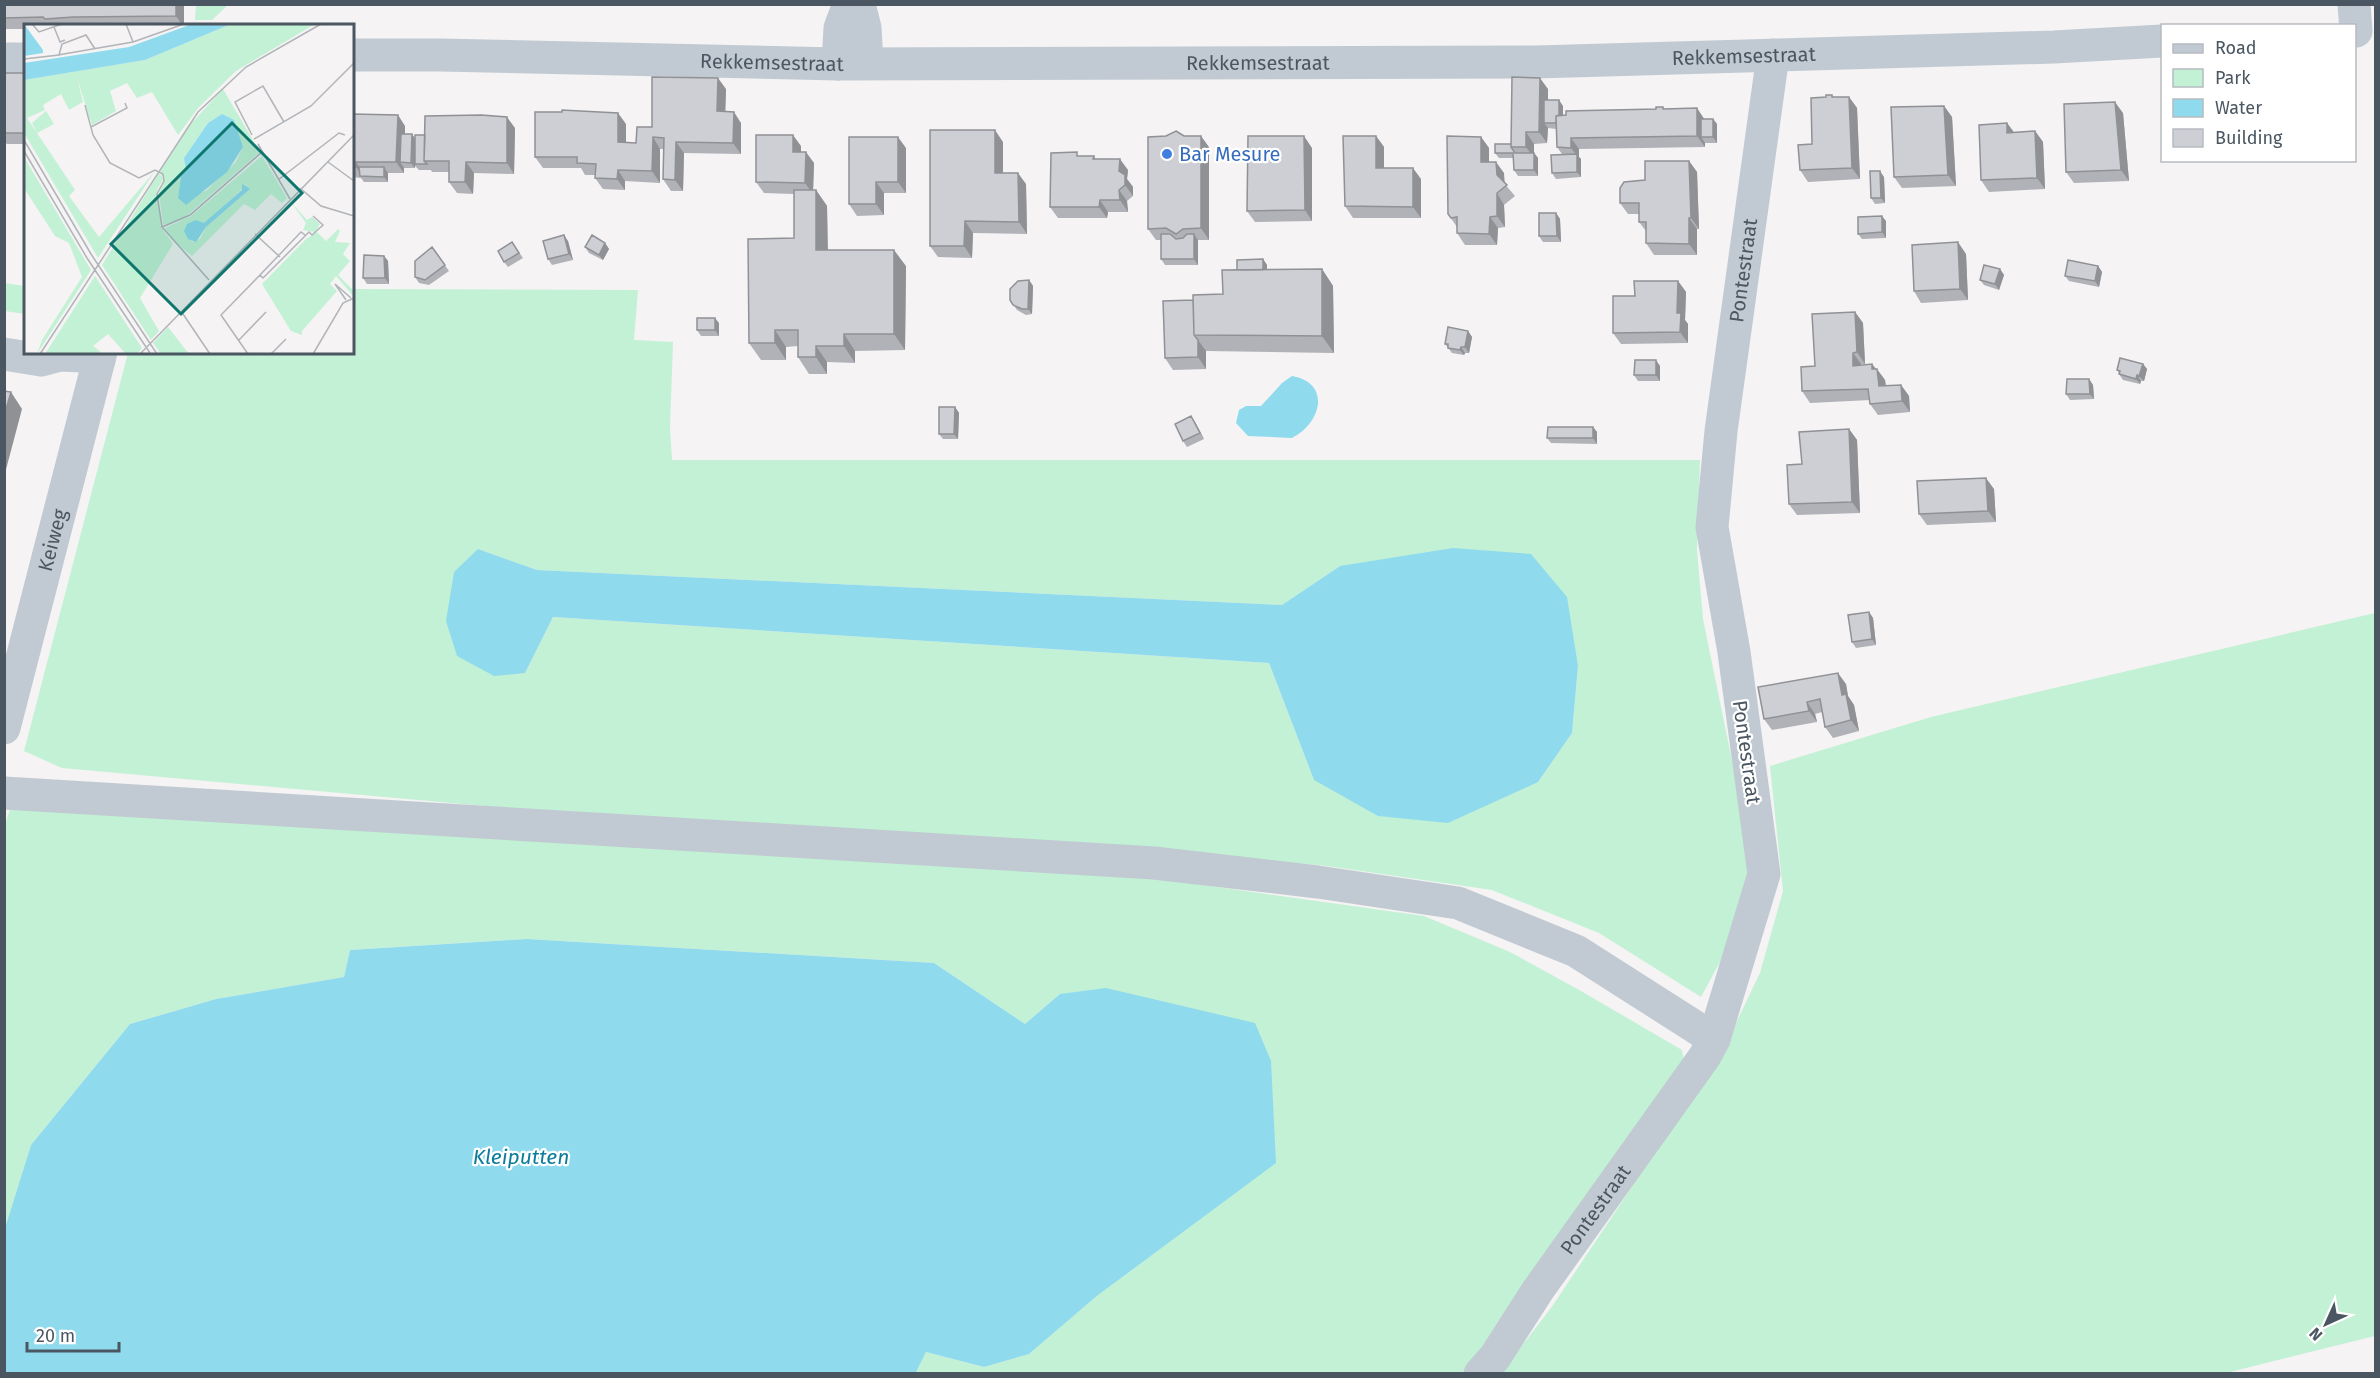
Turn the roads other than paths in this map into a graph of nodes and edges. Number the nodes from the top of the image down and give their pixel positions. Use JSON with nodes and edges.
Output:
{"nodes":[{"id":1,"x":849,"y":4,"type":"edge"},
{"id":2,"x":859,"y":4,"type":"edge"},
{"id":3,"x":2161,"y":41,"type":"edge"},
{"id":4,"x":354,"y":55,"type":"edge"},
{"id":5,"x":1773,"y":55,"type":"junction"},
{"id":6,"x":4,"y":59,"type":"edge"},
{"id":7,"x":24,"y":59,"type":"edge"},
{"id":8,"x":853,"y":64,"type":"junction"},
{"id":9,"x":4,"y":354,"type":"edge"},
{"id":10,"x":100,"y":356,"type":"edge"},
{"id":11,"x":4,"y":728,"type":"edge"},
{"id":12,"x":4,"y":793,"type":"edge"},
{"id":13,"x":1714,"y":1039,"type":"junction"},
{"id":14,"x":1480,"y":1374,"type":"edge"}],
"edges":[{"from":1,"to":8,"type":"street"},
{"from":2,"to":8,"type":"street"},
{"from":3,"to":5,"type":"street","name":"Rekkemsestraat"},
{"from":4,"to":8,"type":"street","name":"Rekkemsestraat"},
{"from":5,"to":8,"type":"street","name":"Rekkemsestraat"},
{"from":5,"to":13,"type":"street","name":"Pontestraat"},
{"from":6,"to":7,"type":"street"},
{"from":9,"to":10,"type":"street"},
{"from":10,"to":11,"type":"street","name":"Keiweg"},
{"from":12,"to":13,"type":"street"},
{"from":13,"to":14,"type":"street","name":"Pontestraat"}]}
